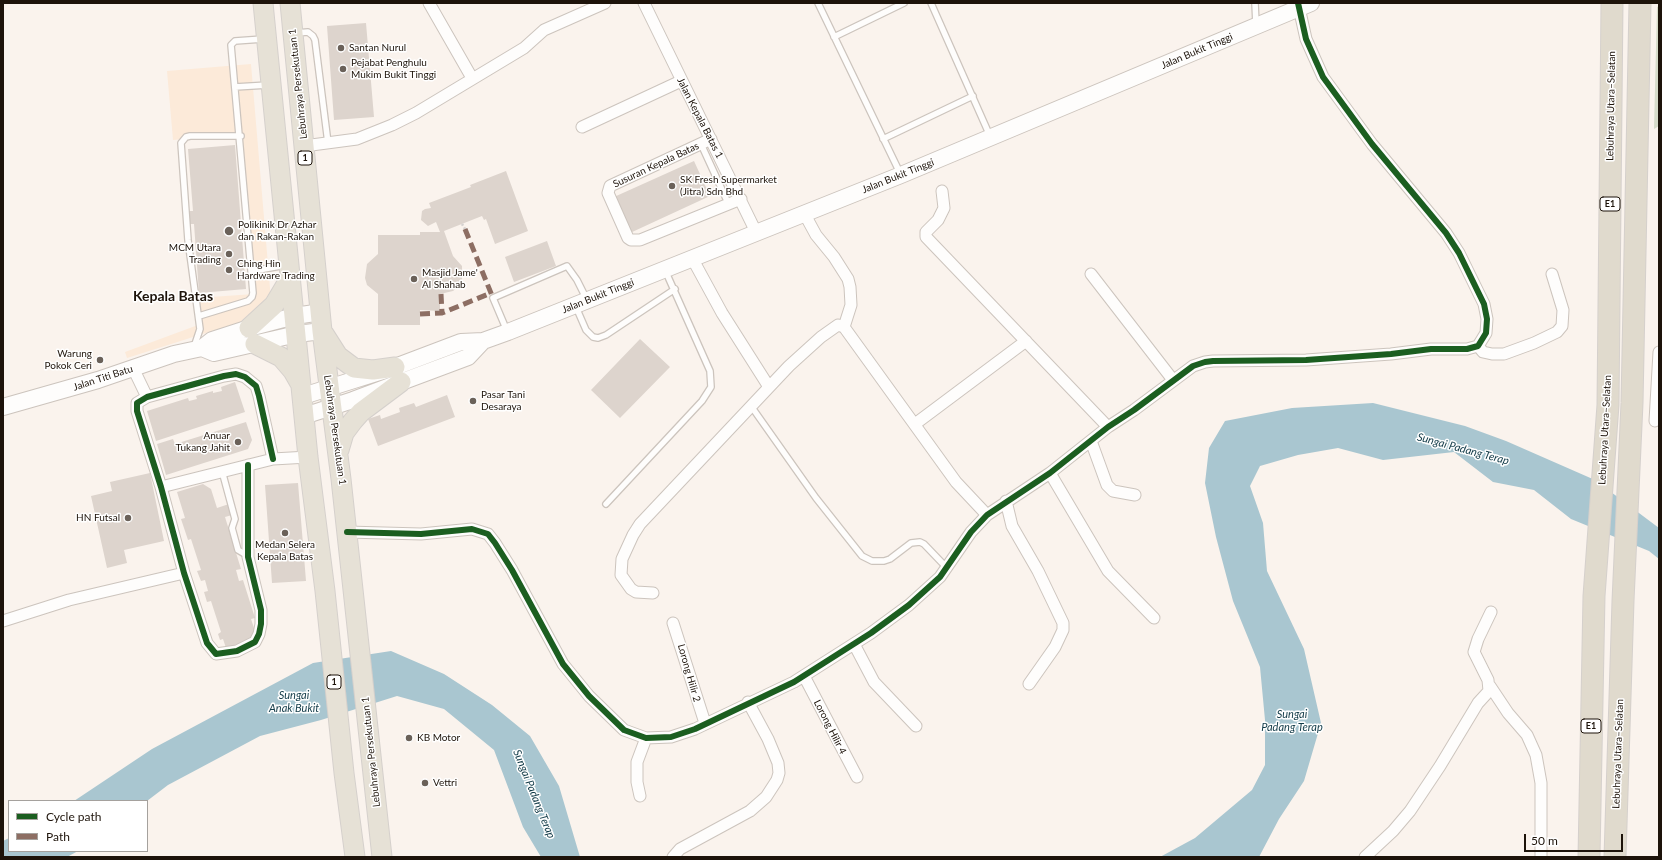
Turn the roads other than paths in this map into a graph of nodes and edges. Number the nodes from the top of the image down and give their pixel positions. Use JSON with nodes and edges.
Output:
{"nodes":[{"id":1,"x":263,"y":3,"type":"edge"},
{"id":2,"x":290,"y":3,"type":"edge"},
{"id":3,"x":429,"y":3,"type":"edge"},
{"id":4,"x":605,"y":3,"type":"edge"},
{"id":5,"x":644,"y":3,"type":"edge"},
{"id":6,"x":818,"y":3,"type":"edge"},
{"id":7,"x":904,"y":3,"type":"edge"},
{"id":8,"x":931,"y":3,"type":"edge"},
{"id":9,"x":1255,"y":3,"type":"edge"},
{"id":10,"x":1612,"y":3,"type":"edge"},
{"id":11,"x":1640,"y":3,"type":"edge"},
{"id":12,"x":1303,"y":5,"type":"edge"},
{"id":13,"x":1257,"y":26,"type":"junction"},
{"id":14,"x":293,"y":33,"type":"junction"},
{"id":15,"x":834,"y":37,"type":"junction"},
{"id":16,"x":266,"y":38,"type":"junction"},
{"id":17,"x":472,"y":78,"type":"junction"},
{"id":18,"x":681,"y":81,"type":"junction"},
{"id":19,"x":271,"y":84,"type":"junction"},
{"id":20,"x":235,"y":88,"type":"junction"},
{"id":21,"x":973,"y":96,"type":"junction"},
{"id":22,"x":582,"y":127,"type":"dead end"},
{"id":23,"x":240,"y":136,"type":"junction"},
{"id":24,"x":991,"y":137,"type":"junction"},
{"id":25,"x":883,"y":139,"type":"junction"},
{"id":26,"x":706,"y":142,"type":"junction"},
{"id":27,"x":328,"y":143,"type":"junction"},
{"id":28,"x":304,"y":146,"type":"junction"},
{"id":29,"x":901,"y":175,"type":"junction"},
{"id":30,"x":942,"y":191,"type":"dead end"},
{"id":31,"x":741,"y":199,"type":"junction"},
{"id":32,"x":728,"y":205,"type":"junction"},
{"id":33,"x":804,"y":213,"type":"junction"},
{"id":34,"x":756,"y":232,"type":"junction"},
{"id":35,"x":692,"y":258,"type":"junction"},
{"id":36,"x":665,"y":269,"type":"junction"},
{"id":37,"x":253,"y":271,"type":"junction"},
{"id":38,"x":289,"y":271,"type":"junction"},
{"id":39,"x":1091,"y":274,"type":"dead end"},
{"id":40,"x":1552,"y":274,"type":"dead end"},
{"id":41,"x":675,"y":289,"type":"junction"},
{"id":42,"x":581,"y":303,"type":"junction"},
{"id":43,"x":320,"y":312,"type":"junction"},
{"id":44,"x":199,"y":316,"type":"junction"},
{"id":45,"x":296,"y":325,"type":"junction"},
{"id":46,"x":844,"y":327,"type":"junction"},
{"id":47,"x":322,"y":331,"type":"junction"},
{"id":48,"x":508,"y":332,"type":"junction"},
{"id":49,"x":252,"y":336,"type":"junction"},
{"id":50,"x":1026,"y":341,"type":"junction"},
{"id":51,"x":1478,"y":346,"type":"junction"},
{"id":52,"x":197,"y":348,"type":"junction"},
{"id":53,"x":1659,"y":352,"type":"edge"},
{"id":54,"x":133,"y":368,"type":"junction"},
{"id":55,"x":398,"y":374,"type":"junction"},
{"id":56,"x":1173,"y":380,"type":"junction"},
{"id":57,"x":330,"y":387,"type":"junction"},
{"id":58,"x":769,"y":387,"type":"junction"},
{"id":59,"x":302,"y":391,"type":"junction"},
{"id":60,"x":1658,"y":394,"type":"edge"},
{"id":61,"x":147,"y":397,"type":"junction"},
{"id":62,"x":751,"y":406,"type":"junction"},
{"id":63,"x":3,"y":407,"type":"edge"},
{"id":64,"x":333,"y":407,"type":"junction"},
{"id":65,"x":304,"y":416,"type":"junction"},
{"id":66,"x":1656,"y":421,"type":"dead end"},
{"id":67,"x":915,"y":424,"type":"junction"},
{"id":68,"x":1108,"y":427,"type":"junction"},
{"id":69,"x":1091,"y":441,"type":"junction"},
{"id":70,"x":338,"y":454,"type":"junction"},
{"id":71,"x":308,"y":457,"type":"junction"},
{"id":72,"x":273,"y":459,"type":"junction"},
{"id":73,"x":248,"y":465,"type":"junction"},
{"id":74,"x":222,"y":470,"type":"junction"},
{"id":75,"x":1050,"y":473,"type":"junction"},
{"id":76,"x":161,"y":487,"type":"junction"},
{"id":77,"x":1135,"y":495,"type":"dead end"},
{"id":78,"x":1006,"y":501,"type":"junction"},
{"id":79,"x":606,"y":504,"type":"dead end"},
{"id":80,"x":987,"y":516,"type":"junction"},
{"id":81,"x":347,"y":532,"type":"junction"},
{"id":82,"x":248,"y":557,"type":"junction"},
{"id":83,"x":947,"y":568,"type":"junction"},
{"id":84,"x":184,"y":573,"type":"junction"},
{"id":85,"x":653,"y":593,"type":"dead end"},
{"id":86,"x":1491,"y":612,"type":"dead end"},
{"id":87,"x":1154,"y":618,"type":"dead end"},
{"id":88,"x":3,"y":621,"type":"edge"},
{"id":89,"x":673,"y":623,"type":"dead end"},
{"id":90,"x":854,"y":644,"type":"junction"},
{"id":91,"x":804,"y":676,"type":"junction"},
{"id":92,"x":1029,"y":684,"type":"dead end"},
{"id":93,"x":1490,"y":686,"type":"junction"},
{"id":94,"x":748,"y":702,"type":"junction"},
{"id":95,"x":705,"y":723,"type":"junction"},
{"id":96,"x":916,"y":726,"type":"dead end"},
{"id":97,"x":646,"y":738,"type":"junction"},
{"id":98,"x":857,"y":777,"type":"dead end"},
{"id":99,"x":640,"y":796,"type":"dead end"},
{"id":100,"x":355,"y":857,"type":"edge"},
{"id":101,"x":382,"y":857,"type":"edge"},
{"id":102,"x":673,"y":857,"type":"edge"},
{"id":103,"x":1365,"y":857,"type":"edge"},
{"id":104,"x":1541,"y":857,"type":"edge"},
{"id":105,"x":1589,"y":857,"type":"edge"},
{"id":106,"x":1615,"y":857,"type":"edge"}],
"edges":[{"from":1,"to":16,"type":"highway","number":"1"},
{"from":2,"to":14,"type":"highway","name":"Lebuhraya Persekutuan 1","number":"1"},
{"from":3,"to":17,"type":"street"},
{"from":4,"to":17,"type":"street"},
{"from":5,"to":18,"type":"street","name":"Jalan Kepala Batas 1"},
{"from":6,"to":15,"type":"lane"},
{"from":7,"to":15,"type":"lane"},
{"from":8,"to":21,"type":"lane"},
{"from":9,"to":13,"type":"lane"},
{"from":10,"to":105,"type":"highway","name":"Lebuhraya Utara–Selatan","number":"E1"},
{"from":11,"to":106,"type":"highway","name":"Lebuhraya Utara–Selatan"},
{"from":12,"to":13,"type":"main road","name":"Jalan Bukit Tinggi"},
{"from":12,"to":51,"type":"street"},
{"from":13,"to":24,"type":"main road","name":"Jalan Bukit Tinggi"},
{"from":14,"to":27,"type":"lane"},
{"from":14,"to":28,"type":"highway","name":"Lebuhraya Persekutuan 1","number":"1"},
{"from":15,"to":25,"type":"lane"},
{"from":16,"to":19,"type":"highway","number":"1"},
{"from":16,"to":20,"type":"lane"},
{"from":17,"to":27,"type":"street"},
{"from":18,"to":22,"type":"street"},
{"from":18,"to":26,"type":"street","name":"Jalan Kepala Batas 1"},
{"from":19,"to":20,"type":"lane"},
{"from":19,"to":38,"type":"highway","number":"1"},
{"from":20,"to":23,"type":"lane"},
{"from":21,"to":24,"type":"lane"},
{"from":21,"to":25,"type":"lane"},
{"from":23,"to":37,"type":"lane"},
{"from":23,"to":44,"type":"lane"},
{"from":24,"to":29,"type":"main road","name":"Jalan Bukit Tinggi"},
{"from":25,"to":29,"type":"lane"},
{"from":26,"to":31,"type":"street","name":"Jalan Kepala Batas 1"},
{"from":26,"to":32,"type":"lane"},
{"from":26,"to":32,"type":"street","name":"Susuran Kepala Batas"},
{"from":27,"to":28,"type":"street"},
{"from":28,"to":43,"type":"highway","name":"Lebuhraya Persekutuan 1","number":"1"},
{"from":29,"to":33,"type":"main road","name":"Jalan Bukit Tinggi"},
{"from":30,"to":50,"type":"street"},
{"from":31,"to":32,"type":"street","name":"Susuran Kepala Batas"},
{"from":31,"to":34,"type":"street","name":"Jalan Kepala Batas 1"},
{"from":33,"to":34,"type":"main road","name":"Jalan Bukit Tinggi"},
{"from":33,"to":46,"type":"street"},
{"from":34,"to":35,"type":"main road","name":"Jalan Bukit Tinggi"},
{"from":35,"to":36,"type":"main road","name":"Jalan Bukit Tinggi"},
{"from":35,"to":58,"type":"street"},
{"from":36,"to":41,"type":"lane"},
{"from":36,"to":42,"type":"main road","name":"Jalan Bukit Tinggi"},
{"from":37,"to":38,"type":"lane"},
{"from":37,"to":44,"type":"lane"},
{"from":38,"to":45,"type":"highway","number":"1"},
{"from":38,"to":49,"type":"highway"},
{"from":39,"to":56,"type":"street"},
{"from":40,"to":51,"type":"street"},
{"from":41,"to":42,"type":"lane"},
{"from":41,"to":79,"type":"lane"},
{"from":42,"to":48,"type":"main road","name":"Jalan Bukit Tinggi"},
{"from":42,"to":48,"type":"lane"},
{"from":43,"to":45,"type":"main road","name":"Jalan Titi Batu"},
{"from":43,"to":47,"type":"highway","name":"Lebuhraya Persekutuan 1","number":"1"},
{"from":44,"to":52,"type":"lane"},
{"from":45,"to":47,"type":"main road","name":"Jalan Titi Batu"},
{"from":45,"to":49,"type":"main road","name":"Jalan Titi Batu"},
{"from":45,"to":59,"type":"highway","number":"1"},
{"from":46,"to":58,"type":"street"},
{"from":46,"to":67,"type":"street"},
{"from":47,"to":55,"type":"highway"},
{"from":47,"to":57,"type":"highway","name":"Lebuhraya Persekutuan 1","number":"1"},
{"from":48,"to":55,"type":"main road","name":"Jalan Bukit Tinggi"},
{"from":49,"to":52,"type":"main road","name":"Jalan Titi Batu"},
{"from":49,"to":59,"type":"highway"},
{"from":50,"to":67,"type":"street"},
{"from":50,"to":68,"type":"street"},
{"from":51,"to":56,"type":"street"},
{"from":52,"to":54,"type":"main road","name":"Jalan Titi Batu"},
{"from":53,"to":60,"type":"street"},
{"from":54,"to":61,"type":"street"},
{"from":54,"to":63,"type":"main road","name":"Jalan Titi Batu"},
{"from":55,"to":57,"type":"main road","name":"Jalan Bukit Tinggi"},
{"from":55,"to":64,"type":"main road","name":"Jalan Bukit Tinggi"},
{"from":55,"to":70,"type":"highway"},
{"from":56,"to":68,"type":"street"},
{"from":57,"to":59,"type":"main road","name":"Jalan Bukit Tinggi"},
{"from":57,"to":64,"type":"highway","name":"Lebuhraya Persekutuan 1","number":"1"},
{"from":58,"to":62,"type":"street"},
{"from":59,"to":65,"type":"highway","number":"1"},
{"from":60,"to":66,"type":"street"},
{"from":61,"to":72,"type":"street"},
{"from":61,"to":76,"type":"street"},
{"from":62,"to":83,"type":"lane"},
{"from":62,"to":85,"type":"street"},
{"from":64,"to":65,"type":"main road","name":"Jalan Bukit Tinggi"},
{"from":64,"to":70,"type":"highway","name":"Lebuhraya Persekutuan 1","number":"1"},
{"from":65,"to":71,"type":"highway","number":"1"},
{"from":67,"to":80,"type":"street"},
{"from":68,"to":69,"type":"street"},
{"from":69,"to":75,"type":"street"},
{"from":69,"to":77,"type":"street"},
{"from":70,"to":81,"type":"highway","name":"Lebuhraya Persekutuan 1","number":"1"},
{"from":71,"to":72,"type":"street"},
{"from":71,"to":100,"type":"highway","number":"1"},
{"from":72,"to":73,"type":"street"},
{"from":73,"to":74,"type":"street"},
{"from":73,"to":82,"type":"street"},
{"from":74,"to":76,"type":"street"},
{"from":74,"to":82,"type":"lane"},
{"from":75,"to":78,"type":"street"},
{"from":75,"to":87,"type":"street"},
{"from":76,"to":84,"type":"street"},
{"from":78,"to":80,"type":"street"},
{"from":78,"to":92,"type":"street"},
{"from":80,"to":83,"type":"street"},
{"from":81,"to":97,"type":"street"},
{"from":81,"to":101,"type":"highway","name":"Lebuhraya Persekutuan 1","number":"1"},
{"from":82,"to":84,"type":"street"},
{"from":83,"to":90,"type":"street"},
{"from":84,"to":88,"type":"street"},
{"from":86,"to":93,"type":"street"},
{"from":89,"to":95,"type":"street","name":"Lorong Hilir 2"},
{"from":90,"to":91,"type":"street"},
{"from":90,"to":96,"type":"street"},
{"from":91,"to":94,"type":"street"},
{"from":91,"to":98,"type":"street","name":"Lorong Hilir 4"},
{"from":93,"to":103,"type":"street"},
{"from":93,"to":104,"type":"street"},
{"from":94,"to":95,"type":"street"},
{"from":94,"to":102,"type":"street"},
{"from":95,"to":97,"type":"street"},
{"from":97,"to":99,"type":"street"}]}
